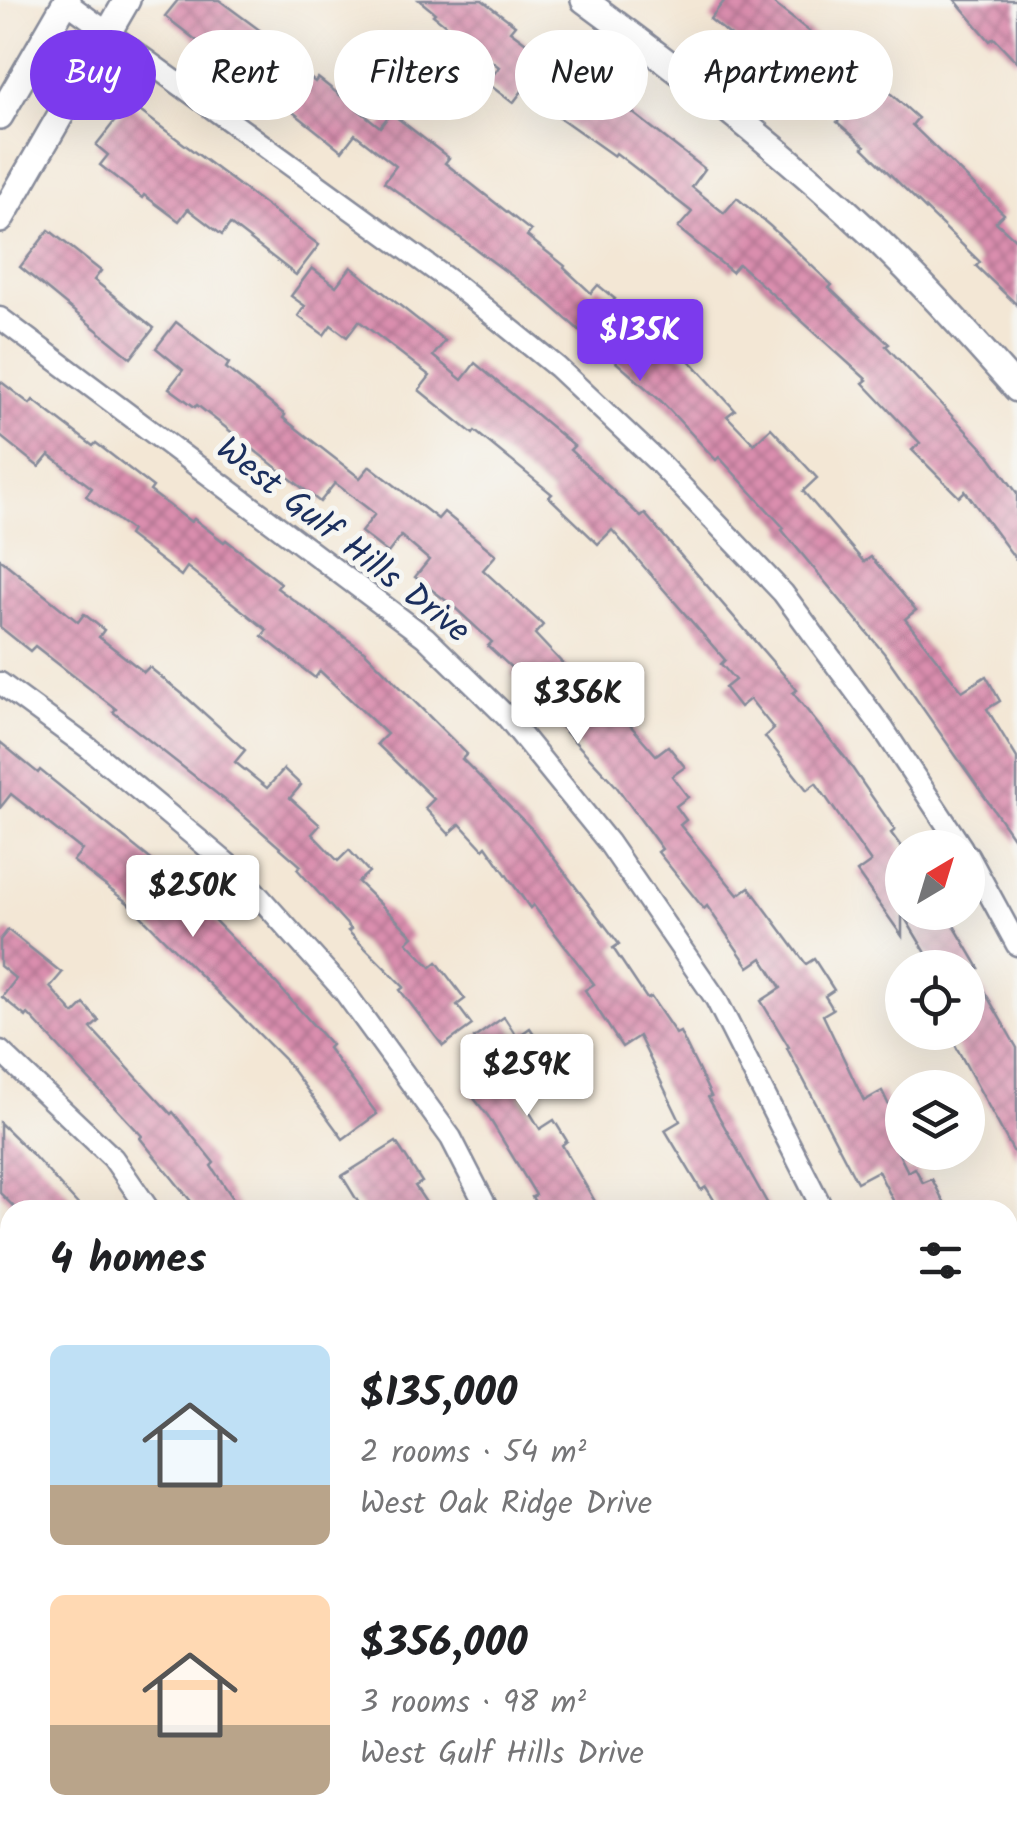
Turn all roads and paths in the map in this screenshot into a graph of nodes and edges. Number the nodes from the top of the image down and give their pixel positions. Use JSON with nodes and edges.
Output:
{"nodes":[{"id":1,"x":127,"y":0,"type":"edge"},
{"id":2,"x":584,"y":0,"type":"edge"},
{"id":3,"x":67,"y":1,"type":"edge"},
{"id":4,"x":107,"y":30,"type":"edge"},
{"id":5,"x":111,"y":30,"type":"edge"},
{"id":6,"x":156,"y":66,"type":"edge"},
{"id":7,"x":0,"y":116,"type":"edge"},
{"id":8,"x":59,"y":120,"type":"edge"},
{"id":9,"x":0,"y":220,"type":"edge"},
{"id":10,"x":0,"y":318,"type":"edge"},
{"id":11,"x":1017,"y":390,"type":"edge"},
{"id":12,"x":0,"y":683,"type":"edge"},
{"id":13,"x":950,"y":830,"type":"edge"},
{"id":14,"x":985,"y":886,"type":"edge"},
{"id":15,"x":1017,"y":945,"type":"edge"},
{"id":16,"x":0,"y":1051,"type":"edge"},
{"id":17,"x":142,"y":1200,"type":"edge"},
{"id":18,"x":483,"y":1200,"type":"edge"},
{"id":19,"x":818,"y":1200,"type":"edge"}],
"edges":[{"from":1,"to":5,"type":"street"},
{"from":2,"to":11,"type":"street"},
{"from":3,"to":4,"type":"street"},
{"from":3,"to":7,"type":"street"},
{"from":6,"to":13,"type":"street"},
{"from":8,"to":9,"type":"street"},
{"from":10,"to":19,"type":"street","name":"West Gulf Hills Drive"},
{"from":12,"to":18,"type":"street"},
{"from":14,"to":15,"type":"street"},
{"from":16,"to":17,"type":"street"}]}
